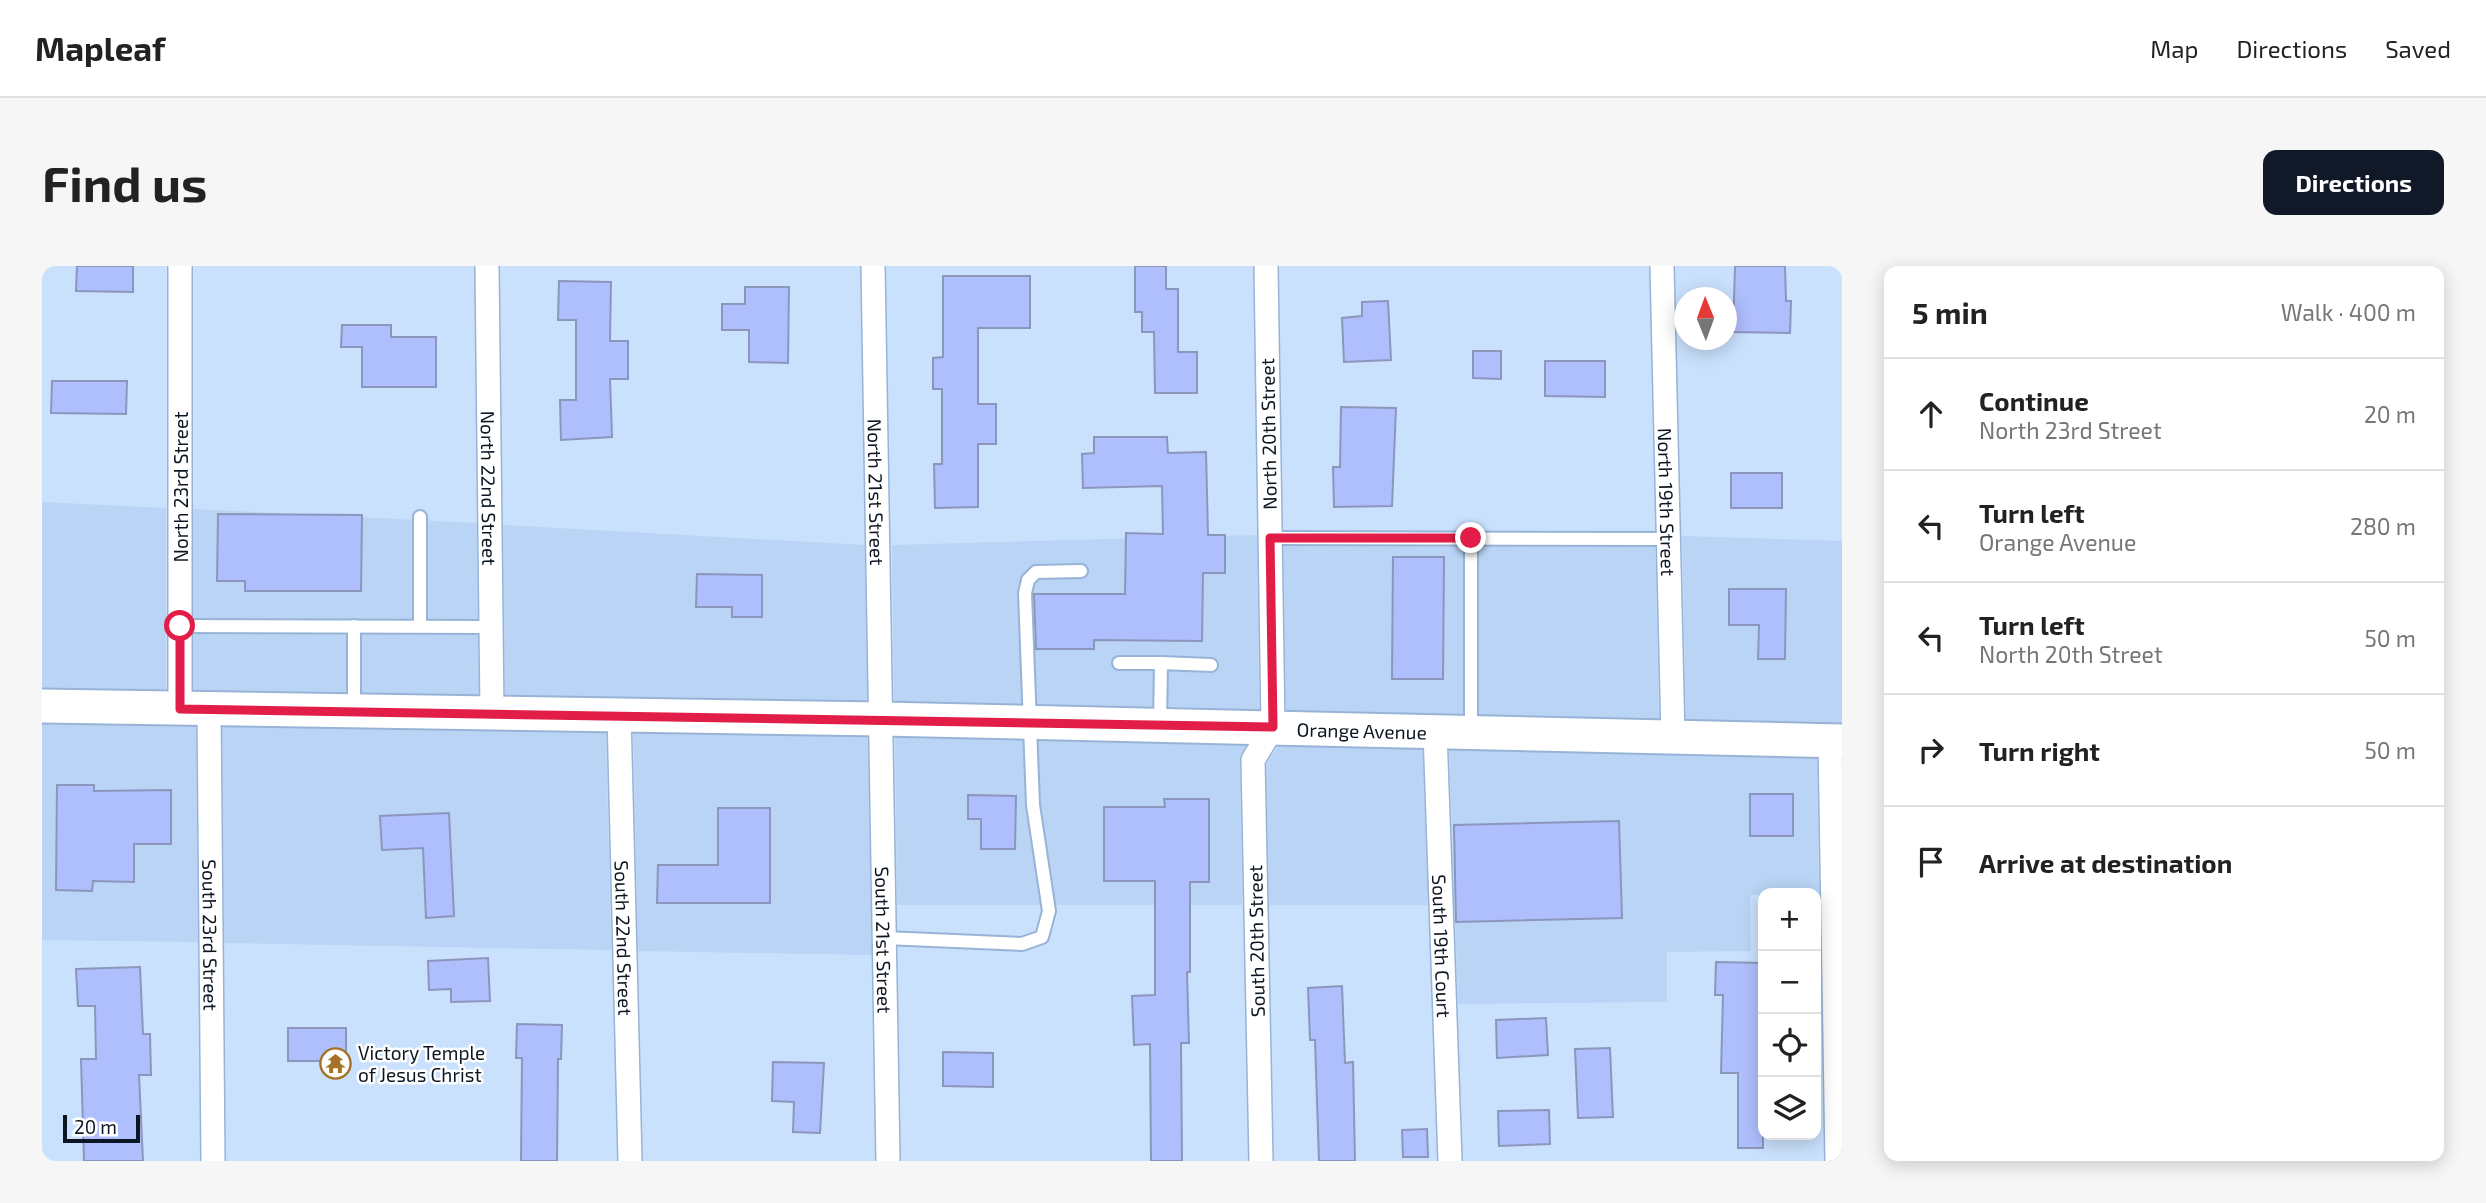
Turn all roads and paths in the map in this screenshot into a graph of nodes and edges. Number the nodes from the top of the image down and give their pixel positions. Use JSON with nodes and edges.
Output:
{"nodes":[{"id":1,"x":180,"y":266,"type":"edge"},
{"id":2,"x":487,"y":266,"type":"edge"},
{"id":3,"x":873,"y":266,"type":"edge"},
{"id":4,"x":1266,"y":266,"type":"edge"},
{"id":5,"x":1662,"y":266,"type":"edge"},
{"id":6,"x":419,"y":517,"type":"dead end"},
{"id":7,"x":1270,"y":538,"type":"junction"},
{"id":8,"x":1471,"y":538,"type":"junction"},
{"id":9,"x":1668,"y":539,"type":"junction"},
{"id":10,"x":1081,"y":571,"type":"dead end"},
{"id":11,"x":180,"y":626,"type":"junction"},
{"id":12,"x":354,"y":626,"type":"junction"},
{"id":13,"x":420,"y":626,"type":"junction"},
{"id":14,"x":492,"y":626,"type":"junction"},
{"id":15,"x":1119,"y":663,"type":"dead end"},
{"id":16,"x":1161,"y":663,"type":"junction"},
{"id":17,"x":1211,"y":665,"type":"dead end"},
{"id":18,"x":42,"y":706,"type":"edge"},
{"id":19,"x":194,"y":709,"type":"junction"},
{"id":20,"x":354,"y":710,"type":"junction"},
{"id":21,"x":492,"y":712,"type":"junction"},
{"id":22,"x":619,"y":714,"type":"junction"},
{"id":23,"x":882,"y":719,"type":"junction"},
{"id":24,"x":1030,"y":722,"type":"junction"},
{"id":25,"x":1160,"y":725,"type":"junction"},
{"id":26,"x":1273,"y":727,"type":"junction"},
{"id":27,"x":1435,"y":731,"type":"junction"},
{"id":28,"x":1471,"y":732,"type":"junction"},
{"id":29,"x":1673,"y":737,"type":"junction"},
{"id":30,"x":1836,"y":741,"type":"edge"},
{"id":31,"x":885,"y":938,"type":"junction"},
{"id":32,"x":213,"y":1161,"type":"edge"},
{"id":33,"x":630,"y":1161,"type":"edge"},
{"id":34,"x":888,"y":1161,"type":"edge"},
{"id":35,"x":1261,"y":1161,"type":"edge"},
{"id":36,"x":1450,"y":1161,"type":"edge"},
{"id":37,"x":1837,"y":1161,"type":"edge"}],
"edges":[{"from":1,"to":11,"type":"street","name":"North 23rd Street"},
{"from":2,"to":14,"type":"street","name":"North 22nd Street"},
{"from":3,"to":23,"type":"street","name":"North 21st Street"},
{"from":4,"to":7,"type":"street","name":"North 20th Street"},
{"from":5,"to":9,"type":"street","name":"North 19th Street"},
{"from":6,"to":13,"type":"lane"},
{"from":7,"to":8,"type":"lane"},
{"from":7,"to":26,"type":"street","name":"North 20th Street"},
{"from":8,"to":9,"type":"lane"},
{"from":8,"to":28,"type":"lane"},
{"from":9,"to":29,"type":"street","name":"North 19th Street"},
{"from":10,"to":24,"type":"lane"},
{"from":11,"to":12,"type":"lane"},
{"from":11,"to":19,"type":"street","name":"North 23rd Street"},
{"from":12,"to":13,"type":"lane"},
{"from":12,"to":20,"type":"lane"},
{"from":13,"to":14,"type":"lane"},
{"from":14,"to":21,"type":"street","name":"North 22nd Street"},
{"from":15,"to":16,"type":"lane"},
{"from":16,"to":17,"type":"lane"},
{"from":16,"to":25,"type":"lane"},
{"from":18,"to":19,"type":"main road","name":"Orange Avenue"},
{"from":19,"to":20,"type":"main road","name":"Orange Avenue"},
{"from":19,"to":32,"type":"street","name":"South 23rd Street"},
{"from":20,"to":21,"type":"main road","name":"Orange Avenue"},
{"from":21,"to":22,"type":"main road","name":"Orange Avenue"},
{"from":22,"to":23,"type":"main road","name":"Orange Avenue"},
{"from":22,"to":33,"type":"street","name":"South 22nd Street"},
{"from":23,"to":24,"type":"main road","name":"Orange Avenue"},
{"from":23,"to":31,"type":"street","name":"South 21st Street"},
{"from":24,"to":25,"type":"main road","name":"Orange Avenue"},
{"from":24,"to":31,"type":"lane"},
{"from":25,"to":26,"type":"main road","name":"Orange Avenue"},
{"from":26,"to":27,"type":"main road","name":"Orange Avenue"},
{"from":26,"to":35,"type":"street","name":"South 20th Street"},
{"from":27,"to":28,"type":"main road","name":"Orange Avenue"},
{"from":27,"to":36,"type":"street","name":"South 19th Court"},
{"from":28,"to":29,"type":"main road","name":"Orange Avenue"},
{"from":29,"to":30,"type":"main road","name":"Orange Avenue"},
{"from":30,"to":37,"type":"street"},
{"from":31,"to":34,"type":"street","name":"South 21st Street"}]}
